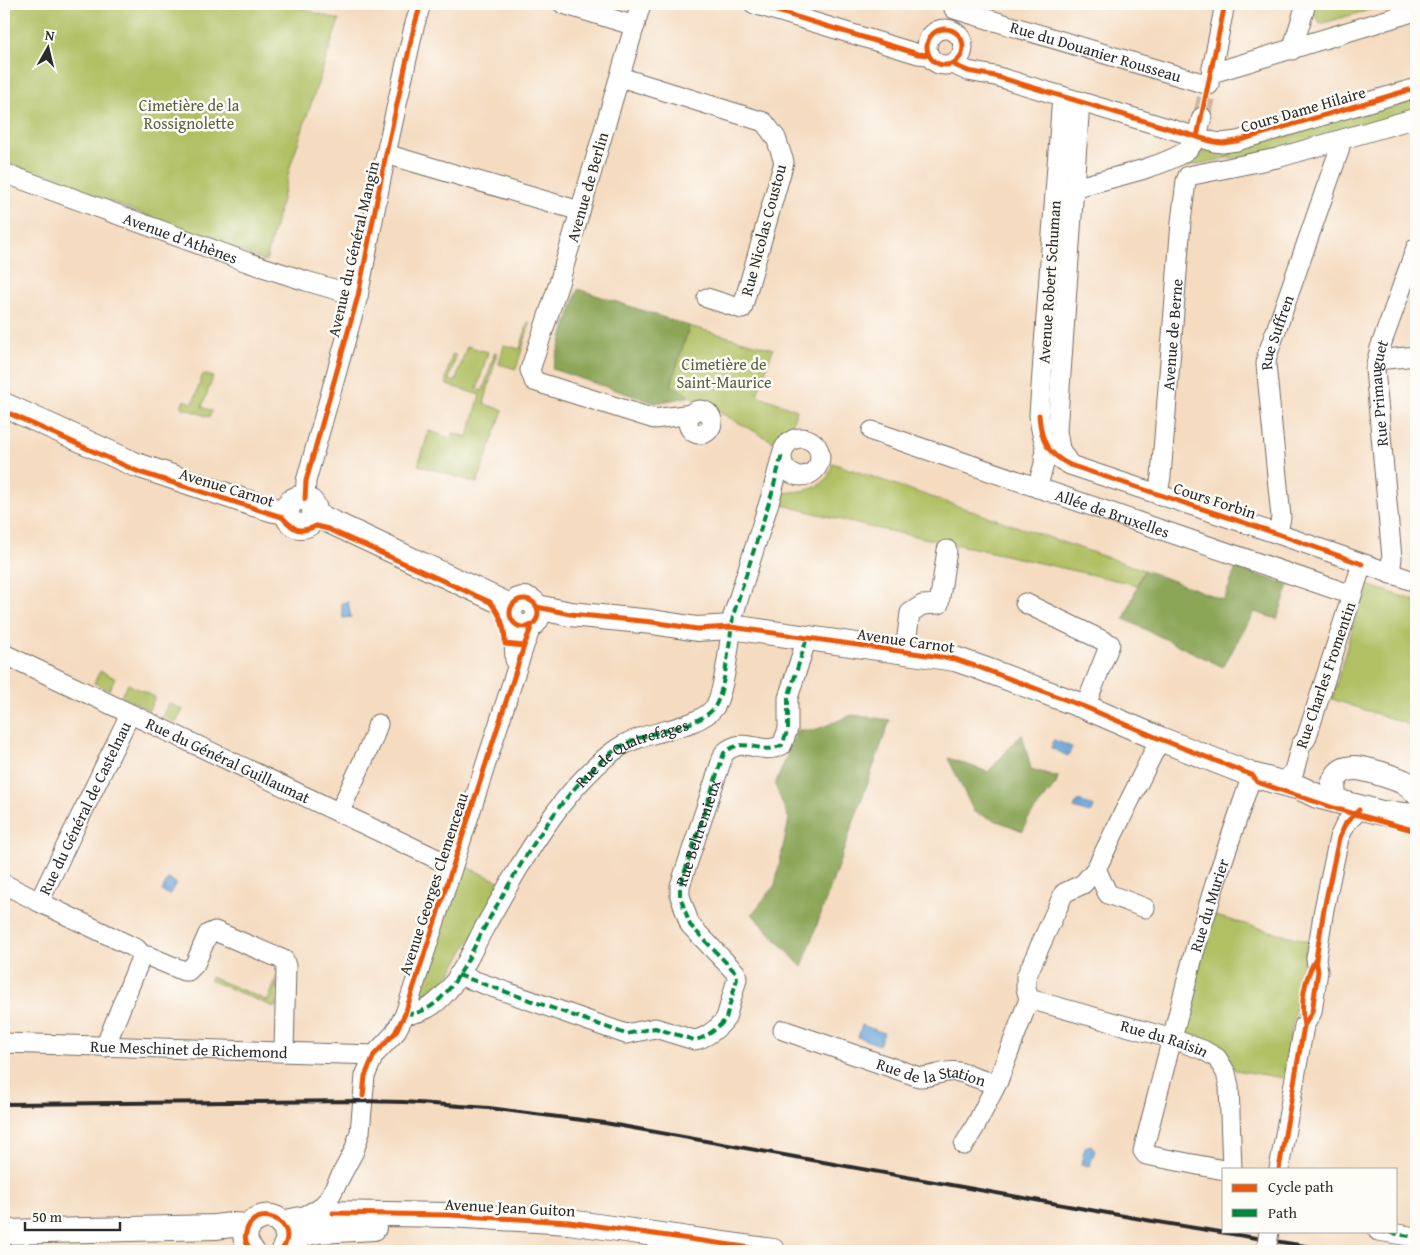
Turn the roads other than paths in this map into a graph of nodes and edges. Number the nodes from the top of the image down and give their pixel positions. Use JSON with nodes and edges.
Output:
{"nodes":[{"id":1,"x":421,"y":4,"type":"edge"},
{"id":2,"x":563,"y":4,"type":"edge"},
{"id":3,"x":641,"y":4,"type":"edge"},
{"id":4,"x":759,"y":4,"type":"edge"},
{"id":5,"x":1225,"y":4,"type":"edge"},
{"id":6,"x":1306,"y":4,"type":"edge"},
{"id":7,"x":954,"y":6,"type":"edge"},
{"id":8,"x":1416,"y":12,"type":"edge"},
{"id":9,"x":635,"y":26,"type":"junction"},
{"id":10,"x":950,"y":31,"type":"junction"},
{"id":11,"x":929,"y":48,"type":"junction"},
{"id":12,"x":1292,"y":50,"type":"junction"},
{"id":13,"x":957,"y":58,"type":"junction"},
{"id":14,"x":620,"y":76,"type":"junction"},
{"id":15,"x":1209,"y":83,"type":"junction"},
{"id":16,"x":1416,"y":88,"type":"edge"},
{"id":17,"x":1071,"y":99,"type":"junction"},
{"id":18,"x":1202,"y":117,"type":"tunnel mouth"},
{"id":19,"x":1416,"y":118,"type":"edge"},
{"id":20,"x":1197,"y":137,"type":"junction"},
{"id":21,"x":1341,"y":140,"type":"junction"},
{"id":22,"x":386,"y":154,"type":"junction"},
{"id":23,"x":4,"y":173,"type":"edge"},
{"id":24,"x":1073,"y":188,"type":"junction"},
{"id":25,"x":580,"y":211,"type":"junction"},
{"id":26,"x":1416,"y":248,"type":"edge"},
{"id":27,"x":358,"y":296,"type":"junction"},
{"id":28,"x":707,"y":298,"type":"dead end"},
{"id":29,"x":1416,"y":356,"type":"edge"},
{"id":30,"x":1377,"y":360,"type":"junction"},
{"id":31,"x":4,"y":405,"type":"edge"},
{"id":32,"x":692,"y":414,"type":"dead end"},
{"id":33,"x":872,"y":431,"type":"dead end"},
{"id":34,"x":1044,"y":442,"type":"junction"},
{"id":35,"x":782,"y":454,"type":"dead end"},
{"id":36,"x":1065,"y":463,"type":"junction"},
{"id":37,"x":1042,"y":490,"type":"junction"},
{"id":38,"x":1158,"y":494,"type":"junction"},
{"id":39,"x":302,"y":508,"type":"junction"},
{"id":40,"x":1278,"y":534,"type":"junction"},
{"id":41,"x":947,"y":550,"type":"dead end"},
{"id":42,"x":1362,"y":564,"type":"junction"},
{"id":43,"x":1390,"y":574,"type":"junction"},
{"id":44,"x":1416,"y":582,"type":"edge"},
{"id":45,"x":1352,"y":595,"type":"junction"},
{"id":46,"x":1025,"y":602,"type":"dead end"},
{"id":47,"x":526,"y":616,"type":"junction"},
{"id":48,"x":731,"y":627,"type":"junction"},
{"id":49,"x":807,"y":638,"type":"junction"},
{"id":50,"x":905,"y":651,"type":"junction"},
{"id":51,"x":4,"y":654,"type":"edge"},
{"id":52,"x":1085,"y":707,"type":"junction"},
{"id":53,"x":130,"y":714,"type":"junction"},
{"id":54,"x":378,"y":724,"type":"dead end"},
{"id":55,"x":1160,"y":739,"type":"junction"},
{"id":56,"x":1252,"y":775,"type":"junction"},
{"id":57,"x":1291,"y":786,"type":"junction"},
{"id":58,"x":1334,"y":791,"type":"junction"},
{"id":59,"x":1413,"y":797,"type":"edge"},
{"id":60,"x":1361,"y":808,"type":"junction"},
{"id":61,"x":339,"y":813,"type":"junction"},
{"id":62,"x":1339,"y":838,"type":"junction"},
{"id":63,"x":452,"y":866,"type":"junction"},
{"id":64,"x":1096,"y":869,"type":"junction"},
{"id":65,"x":4,"y":884,"type":"edge"},
{"id":66,"x":39,"y":902,"type":"junction"},
{"id":67,"x":1145,"y":908,"type":"dead end"},
{"id":68,"x":142,"y":955,"type":"junction"},
{"id":69,"x":458,"y":975,"type":"junction"},
{"id":70,"x":1029,"y":999,"type":"junction"},
{"id":71,"x":405,"y":1014,"type":"junction"},
{"id":72,"x":782,"y":1030,"type":"dead end"},
{"id":73,"x":1173,"y":1039,"type":"junction"},
{"id":74,"x":4,"y":1044,"type":"edge"},
{"id":75,"x":105,"y":1047,"type":"junction"},
{"id":76,"x":284,"y":1052,"type":"junction"},
{"id":77,"x":374,"y":1055,"type":"junction"},
{"id":78,"x":998,"y":1081,"type":"junction"},
{"id":79,"x":964,"y":1145,"type":"dead end"},
{"id":80,"x":1232,"y":1168,"type":"edge"},
{"id":81,"x":1279,"y":1168,"type":"edge"},
{"id":82,"x":1222,"y":1170,"type":"edge"},
{"id":83,"x":322,"y":1215,"type":"junction"},
{"id":84,"x":4,"y":1232,"type":"edge"},
{"id":85,"x":1269,"y":1232,"type":"edge"},
{"id":86,"x":1384,"y":1232,"type":"edge"},
{"id":87,"x":1416,"y":1237,"type":"edge"},
{"id":88,"x":282,"y":1240,"type":"edge"},
{"id":89,"x":249,"y":1244,"type":"edge"},
{"id":90,"x":698,"y":1251,"type":"edge"},
{"id":91,"x":773,"y":1251,"type":"edge"},
{"id":92,"x":1266,"y":1251,"type":"edge"}],
"edges":[{"from":1,"to":22,"type":"street","name":"Avenue du Général Mangin"},
{"from":2,"to":9,"type":"street"},
{"from":3,"to":9,"type":"street","name":"Avenue de Berlin"},
{"from":4,"to":11,"type":"street"},
{"from":5,"to":15,"type":"street"},
{"from":6,"to":12,"type":"street"},
{"from":7,"to":10,"type":"street"},
{"from":7,"to":15,"type":"street","name":"Rue du Douanier Rousseau"},
{"from":8,"to":12,"type":"street"},
{"from":9,"to":14,"type":"street","name":"Avenue de Berlin"},
{"from":10,"to":11,"type":"street"},
{"from":10,"to":13,"type":"street"},
{"from":11,"to":13,"type":"street"},
{"from":12,"to":15,"type":"street"},
{"from":13,"to":17,"type":"street","name":"Cours Dame Hilaire"},
{"from":14,"to":25,"type":"street","name":"Avenue de Berlin"},
{"from":14,"to":28,"type":"street","name":"Rue Nicolas Coustou"},
{"from":16,"to":20,"type":"street","name":"Cours Dame Hilaire"},
{"from":17,"to":20,"type":"street","name":"Cours Dame Hilaire"},
{"from":17,"to":24,"type":"street","name":"Avenue Robert Schuman"},
{"from":17,"to":34,"type":"street","name":"Avenue Robert Schuman"},
{"from":18,"to":20,"type":"street"},
{"from":19,"to":21,"type":"street"},
{"from":20,"to":24,"type":"street"},
{"from":21,"to":38,"type":"street","name":"Avenue de Berne"},
{"from":21,"to":40,"type":"street","name":"Rue Suffren"},
{"from":22,"to":25,"type":"street"},
{"from":22,"to":27,"type":"street","name":"Avenue du Général Mangin"},
{"from":23,"to":27,"type":"street","name":"Avenue d'Athènes"},
{"from":24,"to":36,"type":"street","name":"Avenue Robert Schuman"},
{"from":25,"to":32,"type":"street","name":"Avenue de Berlin"},
{"from":26,"to":30,"type":"street","name":"Rue Primauguet"},
{"from":27,"to":39,"type":"street","name":"Avenue du Général Mangin"},
{"from":29,"to":30,"type":"street"},
{"from":30,"to":43,"type":"street","name":"Rue Primauguet"},
{"from":31,"to":39,"type":"main road","name":"Avenue Carnot"},
{"from":33,"to":37,"type":"street","name":"Allée de Bruxelles"},
{"from":34,"to":36,"type":"street"},
{"from":34,"to":37,"type":"street","name":"Avenue Robert Schuman"},
{"from":35,"to":48,"type":"street","name":"Rue de Quatrefages"},
{"from":36,"to":37,"type":"street"},
{"from":36,"to":38,"type":"street","name":"Cours Forbin"},
{"from":37,"to":45,"type":"street","name":"Allée de Bruxelles"},
{"from":38,"to":40,"type":"street","name":"Cours Forbin"},
{"from":39,"to":47,"type":"main road","name":"Avenue Carnot"},
{"from":40,"to":42,"type":"street","name":"Cours Forbin"},
{"from":41,"to":50,"type":"street"},
{"from":42,"to":43,"type":"street","name":"Cours Forbin"},
{"from":42,"to":45,"type":"street","name":"Rue Charles Fromentin"},
{"from":43,"to":44,"type":"street","name":"Cours Forbin"},
{"from":45,"to":57,"type":"street","name":"Rue Charles Fromentin"},
{"from":46,"to":52,"type":"street"},
{"from":47,"to":48,"type":"main road","name":"Avenue Carnot"},
{"from":47,"to":63,"type":"street","name":"Avenue Georges Clemenceau"},
{"from":48,"to":49,"type":"main road","name":"Avenue Carnot"},
{"from":48,"to":69,"type":"street","name":"Rue de Quatrefages"},
{"from":49,"to":50,"type":"main road","name":"Avenue Carnot"},
{"from":49,"to":69,"type":"street","name":"Rue Beltremieux"},
{"from":50,"to":52,"type":"main road","name":"Avenue Carnot"},
{"from":51,"to":53,"type":"street","name":"Rue du Général Guillaumat"},
{"from":52,"to":55,"type":"main road","name":"Avenue Carnot"},
{"from":53,"to":61,"type":"street","name":"Rue du Général Guillaumat"},
{"from":53,"to":66,"type":"street","name":"Rue du Général de Castelnau"},
{"from":54,"to":61,"type":"street"},
{"from":55,"to":56,"type":"main road","name":"Avenue Carnot"},
{"from":55,"to":64,"type":"street","name":"Rue de la Station"},
{"from":56,"to":57,"type":"main road","name":"Avenue Carnot"},
{"from":56,"to":73,"type":"street","name":"Rue du Murier"},
{"from":57,"to":58,"type":"main road","name":"Avenue Carnot"},
{"from":58,"to":59,"type":"main road"},
{"from":58,"to":60,"type":"main road"},
{"from":58,"to":62,"type":"street"},
{"from":59,"to":60,"type":"main road"},
{"from":60,"to":62,"type":"street"},
{"from":61,"to":63,"type":"street","name":"Rue du Général Guillaumat"},
{"from":62,"to":81,"type":"street"},
{"from":63,"to":71,"type":"street","name":"Avenue Georges Clemenceau"},
{"from":64,"to":67,"type":"street"},
{"from":64,"to":70,"type":"street","name":"Rue de la Station"},
{"from":65,"to":66,"type":"street","name":"Rue du Général de Castelnau"},
{"from":66,"to":68,"type":"street","name":"Rue du Général de Castelnau"},
{"from":68,"to":75,"type":"street"},
{"from":68,"to":76,"type":"street","name":"Rue du Général de Castelnau"},
{"from":69,"to":71,"type":"street","name":"Rue de Quatrefages"},
{"from":70,"to":73,"type":"street","name":"Rue du Raisin"},
{"from":70,"to":78,"type":"street","name":"Rue de la Station"},
{"from":71,"to":77,"type":"street","name":"Avenue Georges Clemenceau"},
{"from":72,"to":78,"type":"street","name":"Rue de la Station"},
{"from":73,"to":80,"type":"street","name":"Rue du Raisin"},
{"from":73,"to":82,"type":"street","name":"Rue du Murier"},
{"from":74,"to":75,"type":"street","name":"Rue Meschinet de Richemond"},
{"from":75,"to":76,"type":"street","name":"Rue Meschinet de Richemond"},
{"from":76,"to":77,"type":"street","name":"Rue Meschinet de Richemond"},
{"from":77,"to":83,"type":"street","name":"Avenue Georges Clemenceau"},
{"from":78,"to":79,"type":"street"},
{"from":83,"to":88,"type":"main road","name":"Avenue Jean Guiton"},
{"from":83,"to":90,"type":"main road","name":"Avenue Jean Guiton"},
{"from":83,"to":91,"type":"main road","name":"Avenue Jean Guiton"},
{"from":84,"to":89,"type":"main road"},
{"from":85,"to":92,"type":"street","bridge":true},
{"from":86,"to":87,"type":"street"},
{"from":88,"to":89,"type":"main road"}]}
